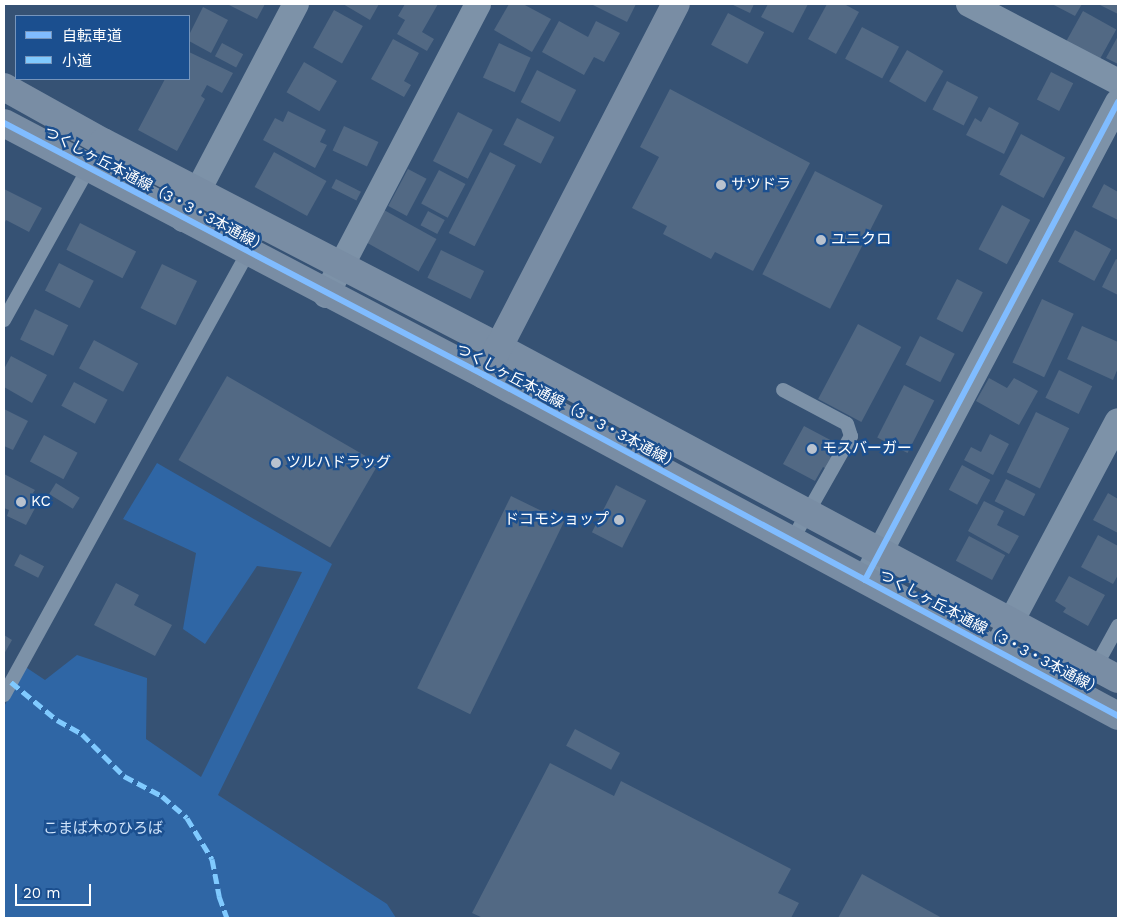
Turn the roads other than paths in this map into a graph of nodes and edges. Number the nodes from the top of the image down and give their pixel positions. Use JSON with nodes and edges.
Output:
{"nodes":[{"id":1,"x":296,"y":4,"type":"edge"},
{"id":2,"x":478,"y":4,"type":"edge"},
{"id":3,"x":676,"y":4,"type":"edge"},
{"id":4,"x":969,"y":4,"type":"edge"},
{"id":5,"x":1118,"y":82,"type":"edge"},
{"id":6,"x":4,"y":86,"type":"edge"},
{"id":7,"x":1118,"y":102,"type":"edge"},
{"id":8,"x":4,"y":123,"type":"edge"},
{"id":9,"x":103,"y":142,"type":"junction"},
{"id":10,"x":88,"y":170,"type":"junction"},
{"id":11,"x":198,"y":190,"type":"junction"},
{"id":12,"x":183,"y":219,"type":"junction"},
{"id":13,"x":263,"y":225,"type":"junction"},
{"id":14,"x":248,"y":253,"type":"junction"},
{"id":15,"x":340,"y":266,"type":"junction"},
{"id":16,"x":326,"y":295,"type":"junction"},
{"id":17,"x":4,"y":320,"type":"edge"},
{"id":18,"x":498,"y":347,"type":"junction"},
{"id":19,"x":484,"y":375,"type":"junction"},
{"id":20,"x":783,"y":390,"type":"dead end"},
{"id":21,"x":1118,"y":421,"type":"edge"},
{"id":22,"x":807,"y":514,"type":"junction"},
{"id":23,"x":791,"y":542,"type":"junction"},
{"id":24,"x":880,"y":552,"type":"junction"},
{"id":25,"x":865,"y":580,"type":"junction"},
{"id":26,"x":1011,"y":622,"type":"junction"},
{"id":27,"x":1118,"y":626,"type":"edge"},
{"id":28,"x":996,"y":650,"type":"junction"},
{"id":29,"x":1107,"y":673,"type":"edge"},
{"id":30,"x":4,"y":694,"type":"edge"},
{"id":31,"x":1080,"y":695,"type":"junction"},
{"id":32,"x":1118,"y":716,"type":"edge"}],
"edges":[{"from":1,"to":11,"type":"street"},
{"from":2,"to":15,"type":"street"},
{"from":3,"to":18,"type":"street"},
{"from":4,"to":5,"type":"street"},
{"from":6,"to":9,"type":"street","name":"つくしヶ丘本通線（3・3・3本通線）"},
{"from":7,"to":24,"type":"street"},
{"from":8,"to":10,"type":"street","name":"つくしヶ丘本通線（3・3・3本通線）"},
{"from":9,"to":10,"type":"lane"},
{"from":9,"to":11,"type":"street","name":"つくしヶ丘本通線（3・3・3本通線）"},
{"from":10,"to":12,"type":"street","name":"つくしヶ丘本通線（3・3・3本通線）"},
{"from":10,"to":17,"type":"lane"},
{"from":11,"to":12,"type":"street"},
{"from":11,"to":13,"type":"street","name":"つくしヶ丘本通線（3・3・3本通線）"},
{"from":12,"to":14,"type":"street","name":"つくしヶ丘本通線（3・3・3本通線）"},
{"from":13,"to":14,"type":"lane"},
{"from":13,"to":15,"type":"street","name":"つくしヶ丘本通線（3・3・3本通線）"},
{"from":14,"to":16,"type":"street","name":"つくしヶ丘本通線（3・3・3本通線）"},
{"from":14,"to":30,"type":"lane"},
{"from":15,"to":16,"type":"street"},
{"from":15,"to":18,"type":"street","name":"つくしヶ丘本通線（3・3・3本通線）"},
{"from":16,"to":19,"type":"street","name":"つくしヶ丘本通線（3・3・3本通線）"},
{"from":18,"to":19,"type":"street"},
{"from":18,"to":22,"type":"street","name":"つくしヶ丘本通線（3・3・3本通線）"},
{"from":19,"to":23,"type":"street","name":"つくしヶ丘本通線（3・3・3本通線）"},
{"from":20,"to":22,"type":"lane"},
{"from":21,"to":26,"type":"street"},
{"from":22,"to":23,"type":"lane"},
{"from":22,"to":24,"type":"street","name":"つくしヶ丘本通線（3・3・3本通線）"},
{"from":23,"to":25,"type":"street","name":"つくしヶ丘本通線（3・3・3本通線）"},
{"from":24,"to":25,"type":"street"},
{"from":24,"to":26,"type":"street","name":"つくしヶ丘本通線（3・3・3本通線）"},
{"from":25,"to":28,"type":"street","name":"つくしヶ丘本通線（3・3・3本通線）"},
{"from":26,"to":28,"type":"street"},
{"from":26,"to":29,"type":"street","name":"つくしヶ丘本通線（3・3・3本通線）"},
{"from":27,"to":29,"type":"lane"},
{"from":28,"to":31,"type":"street","name":"つくしヶ丘本通線（3・3・3本通線）"},
{"from":29,"to":31,"type":"lane"},
{"from":31,"to":32,"type":"street","name":"つくしヶ丘本通線（3・3・3本通線）"}]}
